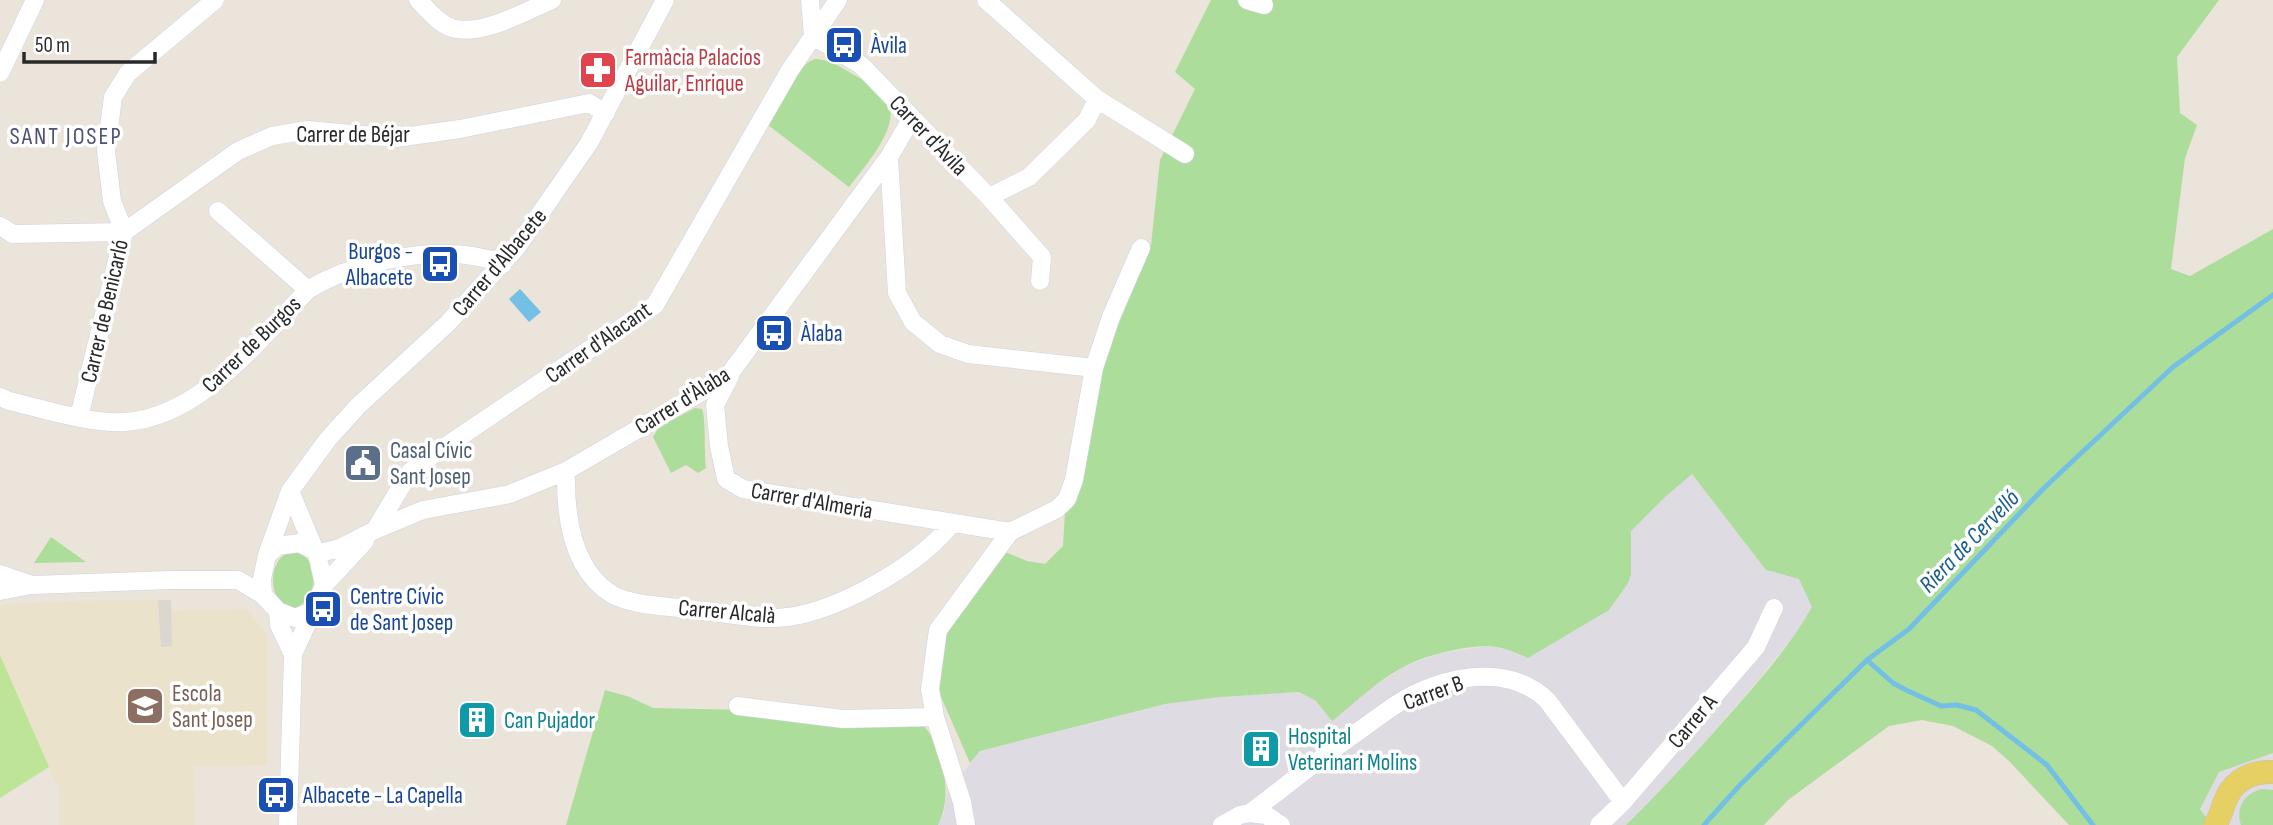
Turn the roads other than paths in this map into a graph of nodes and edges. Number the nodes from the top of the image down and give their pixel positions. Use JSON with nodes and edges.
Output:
{"nodes":[{"id":1,"x":36,"y":0,"type":"edge"},
{"id":2,"x":215,"y":0,"type":"edge"},
{"id":3,"x":418,"y":0,"type":"edge"},
{"id":4,"x":552,"y":0,"type":"edge"},
{"id":5,"x":665,"y":0,"type":"edge"},
{"id":6,"x":810,"y":0,"type":"edge"},
{"id":7,"x":838,"y":0,"type":"edge"},
{"id":8,"x":986,"y":0,"type":"edge"},
{"id":9,"x":813,"y":36,"type":"junction"},
{"id":10,"x":0,"y":73,"type":"edge"},
{"id":11,"x":1097,"y":99,"type":"junction"},
{"id":12,"x":606,"y":113,"type":"junction"},
{"id":13,"x":912,"y":118,"type":"junction"},
{"id":14,"x":1185,"y":154,"type":"dead end"},
{"id":15,"x":889,"y":157,"type":"junction"},
{"id":16,"x":989,"y":197,"type":"junction"},
{"id":17,"x":218,"y":211,"type":"dead end"},
{"id":18,"x":0,"y":226,"type":"edge"},
{"id":19,"x":124,"y":232,"type":"junction"},
{"id":20,"x":1142,"y":248,"type":"dead end"},
{"id":21,"x":503,"y":264,"type":"junction"},
{"id":22,"x":1040,"y":281,"type":"dead end"},
{"id":23,"x":308,"y":290,"type":"junction"},
{"id":24,"x":1094,"y":368,"type":"junction"},
{"id":25,"x":731,"y":372,"type":"junction"},
{"id":26,"x":700,"y":393,"type":"junction"},
{"id":27,"x":0,"y":397,"type":"edge"},
{"id":28,"x":715,"y":405,"type":"junction"},
{"id":29,"x":79,"y":417,"type":"junction"},
{"id":30,"x":566,"y":471,"type":"junction"},
{"id":31,"x":410,"y":472,"type":"junction"},
{"id":32,"x":290,"y":491,"type":"junction"},
{"id":33,"x":423,"y":510,"type":"junction"},
{"id":34,"x":952,"y":523,"type":"junction"},
{"id":35,"x":305,"y":527,"type":"junction"},
{"id":36,"x":375,"y":530,"type":"junction"},
{"id":37,"x":1010,"y":532,"type":"junction"},
{"id":38,"x":340,"y":548,"type":"junction"},
{"id":39,"x":315,"y":551,"type":"junction"},
{"id":40,"x":266,"y":559,"type":"junction"},
{"id":41,"x":0,"y":574,"type":"edge"},
{"id":42,"x":238,"y":580,"type":"junction"},
{"id":43,"x":32,"y":584,"type":"junction"},
{"id":44,"x":324,"y":585,"type":"junction"},
{"id":45,"x":0,"y":591,"type":"edge"},
{"id":46,"x":263,"y":595,"type":"junction"},
{"id":47,"x":1774,"y":608,"type":"dead end"},
{"id":48,"x":278,"y":611,"type":"junction"},
{"id":49,"x":308,"y":613,"type":"junction"},
{"id":50,"x":293,"y":654,"type":"junction"},
{"id":51,"x":738,"y":706,"type":"dead end"},
{"id":52,"x":935,"y":717,"type":"junction"},
{"id":53,"x":2273,"y":772,"type":"edge"},
{"id":54,"x":1623,"y":802,"type":"junction"},
{"id":55,"x":1250,"y":813,"type":"junction"},
{"id":56,"x":2221,"y":821,"type":"edge"},
{"id":57,"x":288,"y":825,"type":"edge"},
{"id":58,"x":966,"y":825,"type":"edge"},
{"id":59,"x":1222,"y":825,"type":"edge"},
{"id":60,"x":1281,"y":825,"type":"edge"},
{"id":61,"x":1599,"y":825,"type":"edge"}],
"edges":[{"from":1,"to":10,"type":"street"},
{"from":2,"to":19,"type":"street","name":"Carrer de Benicarló"},
{"from":3,"to":4,"type":"street"},
{"from":5,"to":12,"type":"street","name":"Carrer d'Albacete"},
{"from":6,"to":9,"type":"street"},
{"from":7,"to":9,"type":"street","name":"Carrer d'Alacant"},
{"from":8,"to":11,"type":"street"},
{"from":9,"to":13,"type":"street","name":"Carrer d'Àvila"},
{"from":9,"to":31,"type":"street","name":"Carrer d'Alacant"},
{"from":11,"to":14,"type":"street"},
{"from":11,"to":16,"type":"street"},
{"from":12,"to":19,"type":"street","name":"Carrer de Béjar"},
{"from":12,"to":21,"type":"street","name":"Carrer d'Albacete"},
{"from":13,"to":15,"type":"street","name":"Carrer d'Àlaba"},
{"from":13,"to":16,"type":"street","name":"Carrer d'Àvila"},
{"from":15,"to":24,"type":"street"},
{"from":15,"to":25,"type":"street","name":"Carrer d'Àlaba"},
{"from":16,"to":22,"type":"street","name":"Carrer d'Àvila"},
{"from":17,"to":23,"type":"street"},
{"from":18,"to":19,"type":"street"},
{"from":19,"to":29,"type":"street","name":"Carrer de Benicarló"},
{"from":20,"to":24,"type":"street"},
{"from":21,"to":23,"type":"street","name":"Carrer de Burgos"},
{"from":21,"to":32,"type":"street","name":"Carrer d'Albacete"},
{"from":23,"to":29,"type":"street","name":"Carrer de Burgos"},
{"from":24,"to":37,"type":"street"},
{"from":25,"to":26,"type":"street","name":"Carrer d'Àlaba"},
{"from":25,"to":28,"type":"street"},
{"from":26,"to":28,"type":"street"},
{"from":26,"to":30,"type":"street","name":"Carrer d'Àlaba"},
{"from":27,"to":29,"type":"street","name":"Carrer de Burgos"},
{"from":28,"to":34,"type":"street","name":"Carrer d'Almeria"},
{"from":30,"to":33,"type":"street","name":"Carrer d'Àlaba"},
{"from":30,"to":34,"type":"street","name":"Carrer Alcalà"},
{"from":31,"to":33,"type":"street"},
{"from":31,"to":36,"type":"street","name":"Carrer d'Alacant"},
{"from":32,"to":35,"type":"street"},
{"from":32,"to":40,"type":"street","name":"Carrer d'Albacete"},
{"from":33,"to":36,"type":"street","name":"Carrer d'Àlaba"},
{"from":34,"to":37,"type":"street","name":"Carrer d'Almeria"},
{"from":35,"to":38,"type":"street"},
{"from":35,"to":39,"type":"street"},
{"from":36,"to":38,"type":"street"},
{"from":36,"to":44,"type":"street"},
{"from":37,"to":52,"type":"street"},
{"from":38,"to":39,"type":"street"},
{"from":39,"to":40,"type":"street"},
{"from":39,"to":44,"type":"street"},
{"from":40,"to":42,"type":"street"},
{"from":40,"to":46,"type":"street","name":"Carrer d'Albacete"},
{"from":41,"to":43,"type":"street"},
{"from":42,"to":43,"type":"street"},
{"from":42,"to":46,"type":"street"},
{"from":43,"to":45,"type":"street"},
{"from":44,"to":49,"type":"street"},
{"from":46,"to":48,"type":"street"},
{"from":47,"to":54,"type":"street","name":"Carrer A"},
{"from":48,"to":49,"type":"street"},
{"from":48,"to":50,"type":"street"},
{"from":49,"to":50,"type":"street"},
{"from":50,"to":57,"type":"street"},
{"from":51,"to":52,"type":"street"},
{"from":52,"to":58,"type":"street"},
{"from":53,"to":56,"type":"main road"},
{"from":54,"to":55,"type":"street","name":"Carrer B"},
{"from":54,"to":61,"type":"street","name":"Carrer A"},
{"from":55,"to":59,"type":"street","name":"Carrer B"},
{"from":55,"to":60,"type":"street"}]}
